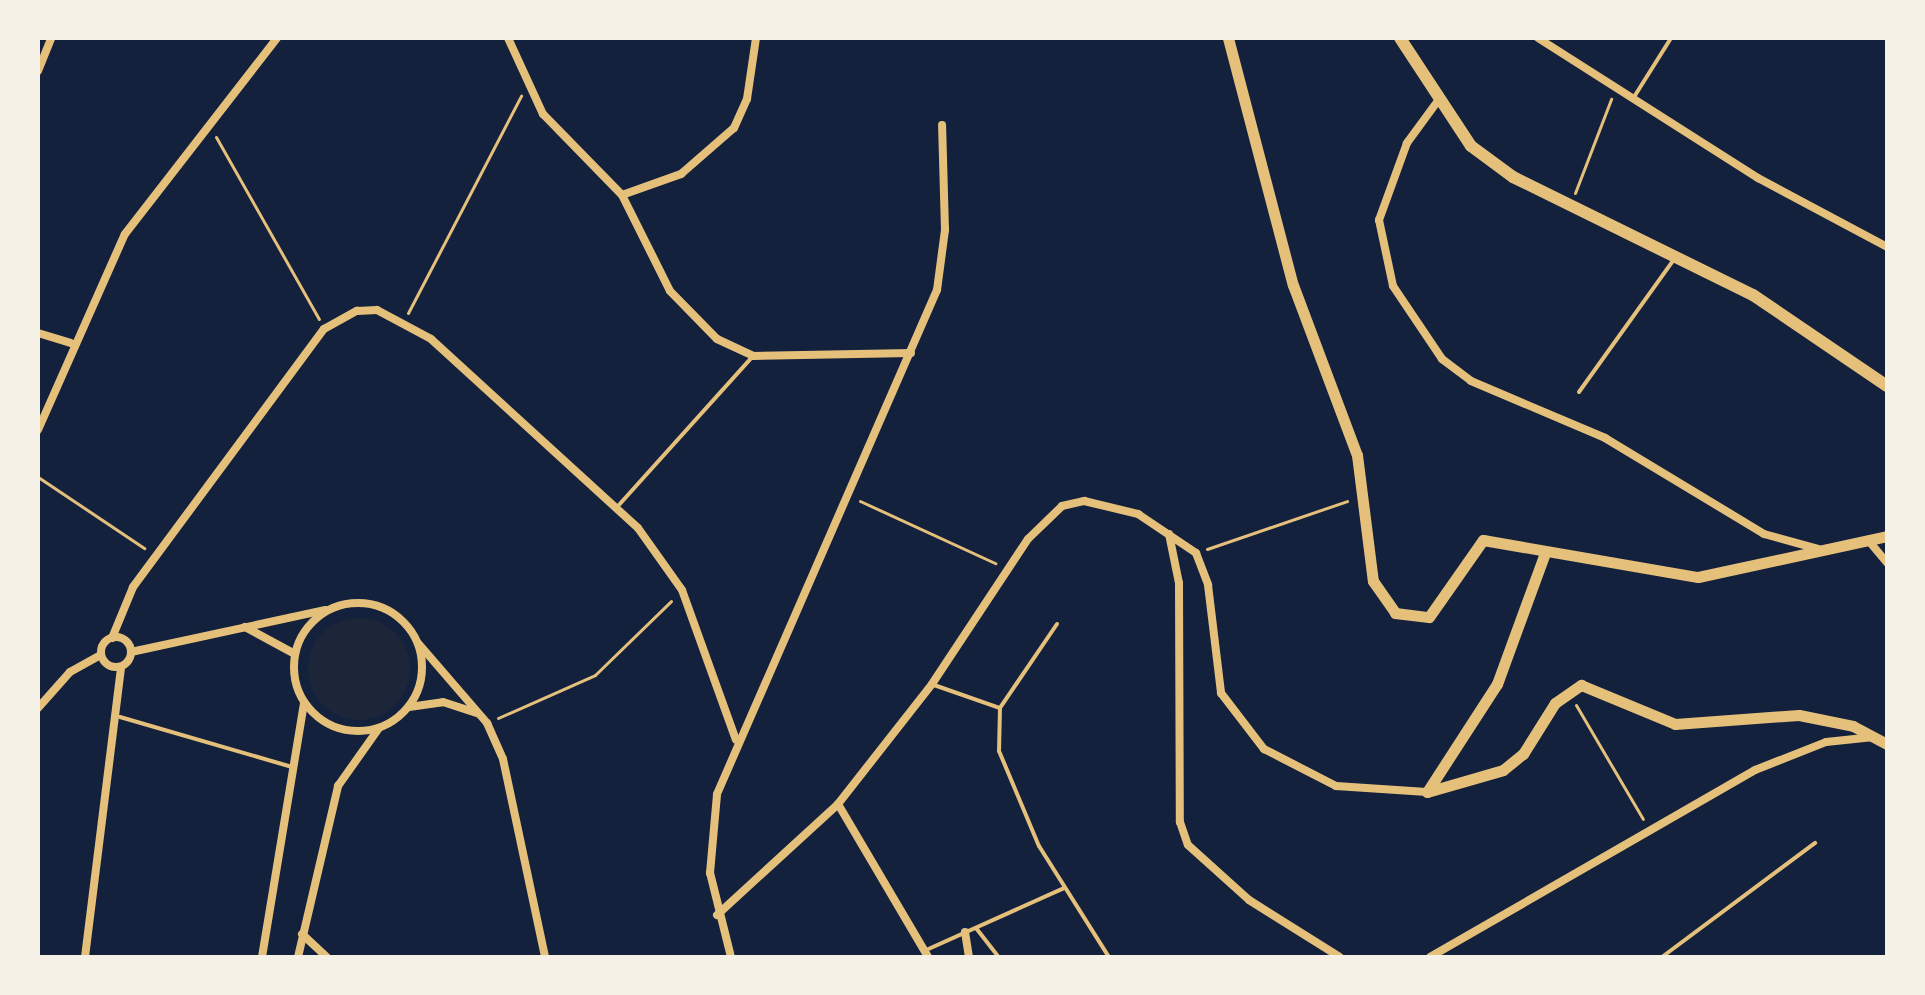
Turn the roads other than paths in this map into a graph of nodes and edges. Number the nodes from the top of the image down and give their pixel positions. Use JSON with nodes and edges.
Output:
{"nodes":[{"id":1,"x":51,"y":38,"type":"edge"},
{"id":2,"x":277,"y":38,"type":"edge"},
{"id":3,"x":508,"y":38,"type":"edge"},
{"id":4,"x":756,"y":38,"type":"edge"},
{"id":5,"x":1228,"y":38,"type":"edge"},
{"id":6,"x":1400,"y":38,"type":"edge"},
{"id":7,"x":1671,"y":38,"type":"edge"},
{"id":8,"x":1539,"y":39,"type":"edge"},
{"id":9,"x":38,"y":71,"type":"edge"},
{"id":10,"x":1632,"y":101,"type":"junction"},
{"id":11,"x":1437,"y":102,"type":"junction"},
{"id":12,"x":942,"y":125,"type":"dead end"},
{"id":13,"x":622,"y":195,"type":"junction"},
{"id":14,"x":1887,"y":247,"type":"edge"},
{"id":15,"x":1678,"y":254,"type":"junction"},
{"id":16,"x":38,"y":333,"type":"edge"},
{"id":17,"x":71,"y":343,"type":"junction"},
{"id":18,"x":911,"y":353,"type":"junction"},
{"id":19,"x":753,"y":356,"type":"junction"},
{"id":20,"x":1887,"y":386,"type":"edge"},
{"id":21,"x":1579,"y":392,"type":"dead end"},
{"id":22,"x":38,"y":430,"type":"edge"},
{"id":23,"x":618,"y":506,"type":"junction"},
{"id":24,"x":1169,"y":534,"type":"junction"},
{"id":25,"x":1887,"y":536,"type":"edge"},
{"id":26,"x":1868,"y":540,"type":"junction"},
{"id":27,"x":1822,"y":550,"type":"junction"},
{"id":28,"x":1545,"y":553,"type":"junction"},
{"id":29,"x":1887,"y":563,"type":"edge"},
{"id":30,"x":330,"y":609,"type":"junction"},
{"id":31,"x":1057,"y":624,"type":"dead end"},
{"id":32,"x":245,"y":627,"type":"junction"},
{"id":33,"x":112,"y":638,"type":"junction"},
{"id":34,"x":418,"y":642,"type":"junction"},
{"id":35,"x":131,"y":652,"type":"junction"},
{"id":36,"x":295,"y":654,"type":"junction"},
{"id":37,"x":101,"y":655,"type":"junction"},
{"id":38,"x":121,"y":667,"type":"junction"},
{"id":39,"x":932,"y":684,"type":"junction"},
{"id":40,"x":304,"y":702,"type":"junction"},
{"id":41,"x":409,"y":707,"type":"junction"},
{"id":42,"x":38,"y":708,"type":"edge"},
{"id":43,"x":1000,"y":708,"type":"junction"},
{"id":44,"x":481,"y":715,"type":"junction"},
{"id":45,"x":120,"y":717,"type":"junction"},
{"id":46,"x":379,"y":728,"type":"junction"},
{"id":47,"x":736,"y":740,"type":"junction"},
{"id":48,"x":1883,"y":740,"type":"edge"},
{"id":49,"x":297,"y":768,"type":"junction"},
{"id":50,"x":1427,"y":792,"type":"junction"},
{"id":51,"x":838,"y":804,"type":"junction"},
{"id":52,"x":1815,"y":843,"type":"dead end"},
{"id":53,"x":1064,"y":888,"type":"junction"},
{"id":54,"x":717,"y":915,"type":"junction"},
{"id":55,"x":975,"y":928,"type":"junction"},
{"id":56,"x":965,"y":932,"type":"junction"},
{"id":57,"x":302,"y":934,"type":"junction"},
{"id":58,"x":926,"y":954,"type":"edge"},
{"id":59,"x":85,"y":957,"type":"edge"},
{"id":60,"x":262,"y":957,"type":"edge"},
{"id":61,"x":298,"y":957,"type":"edge"},
{"id":62,"x":327,"y":957,"type":"edge"},
{"id":63,"x":545,"y":957,"type":"edge"},
{"id":64,"x":731,"y":957,"type":"edge"},
{"id":65,"x":969,"y":957,"type":"edge"},
{"id":66,"x":999,"y":957,"type":"edge"},
{"id":67,"x":1109,"y":957,"type":"edge"},
{"id":68,"x":1340,"y":957,"type":"edge"},
{"id":69,"x":1430,"y":957,"type":"edge"},
{"id":70,"x":1662,"y":957,"type":"edge"}],
"edges":[{"from":1,"to":9,"type":"street"},
{"from":2,"to":17,"type":"street"},
{"from":3,"to":13,"type":"street"},
{"from":4,"to":13,"type":"street"},
{"from":5,"to":28,"type":"street"},
{"from":6,"to":11,"type":"main road"},
{"from":7,"to":10,"type":"lane"},
{"from":8,"to":10,"type":"street"},
{"from":10,"to":14,"type":"street"},
{"from":11,"to":15,"type":"main road"},
{"from":11,"to":27,"type":"street"},
{"from":12,"to":18,"type":"street"},
{"from":13,"to":19,"type":"street"},
{"from":15,"to":20,"type":"main road"},
{"from":15,"to":21,"type":"lane"},
{"from":16,"to":17,"type":"street"},
{"from":17,"to":22,"type":"street"},
{"from":18,"to":19,"type":"street"},
{"from":18,"to":47,"type":"street"},
{"from":19,"to":23,"type":"lane"},
{"from":23,"to":33,"type":"street"},
{"from":23,"to":47,"type":"street"},
{"from":24,"to":39,"type":"street"},
{"from":24,"to":50,"type":"street"},
{"from":24,"to":68,"type":"street"},
{"from":25,"to":26,"type":"street"},
{"from":26,"to":27,"type":"street"},
{"from":26,"to":29,"type":"street"},
{"from":27,"to":28,"type":"street"},
{"from":28,"to":50,"type":"street"},
{"from":30,"to":32,"type":"street"},
{"from":30,"to":34,"type":"street"},
{"from":30,"to":36,"type":"street"},
{"from":31,"to":43,"type":"lane"},
{"from":32,"to":35,"type":"street"},
{"from":32,"to":36,"type":"street"},
{"from":33,"to":35,"type":"street"},
{"from":33,"to":37,"type":"street"},
{"from":34,"to":41,"type":"street"},
{"from":34,"to":44,"type":"street"},
{"from":35,"to":38,"type":"street"},
{"from":36,"to":40,"type":"street"},
{"from":37,"to":38,"type":"street"},
{"from":37,"to":42,"type":"street"},
{"from":38,"to":45,"type":"street"},
{"from":39,"to":43,"type":"lane"},
{"from":39,"to":51,"type":"street"},
{"from":40,"to":46,"type":"street"},
{"from":40,"to":49,"type":"street"},
{"from":41,"to":44,"type":"street"},
{"from":41,"to":46,"type":"street"},
{"from":43,"to":53,"type":"lane"},
{"from":44,"to":63,"type":"street"},
{"from":45,"to":49,"type":"lane"},
{"from":45,"to":59,"type":"street"},
{"from":46,"to":57,"type":"street"},
{"from":47,"to":54,"type":"street"},
{"from":48,"to":50,"type":"street"},
{"from":48,"to":69,"type":"street"},
{"from":49,"to":60,"type":"street"},
{"from":51,"to":54,"type":"street"},
{"from":51,"to":58,"type":"street"},
{"from":52,"to":70,"type":"lane"},
{"from":53,"to":55,"type":"lane"},
{"from":53,"to":67,"type":"lane"},
{"from":54,"to":64,"type":"street"},
{"from":55,"to":56,"type":"lane"},
{"from":55,"to":66,"type":"lane"},
{"from":56,"to":58,"type":"lane"},
{"from":56,"to":65,"type":"street"},
{"from":57,"to":61,"type":"street"},
{"from":57,"to":62,"type":"street"}]}
